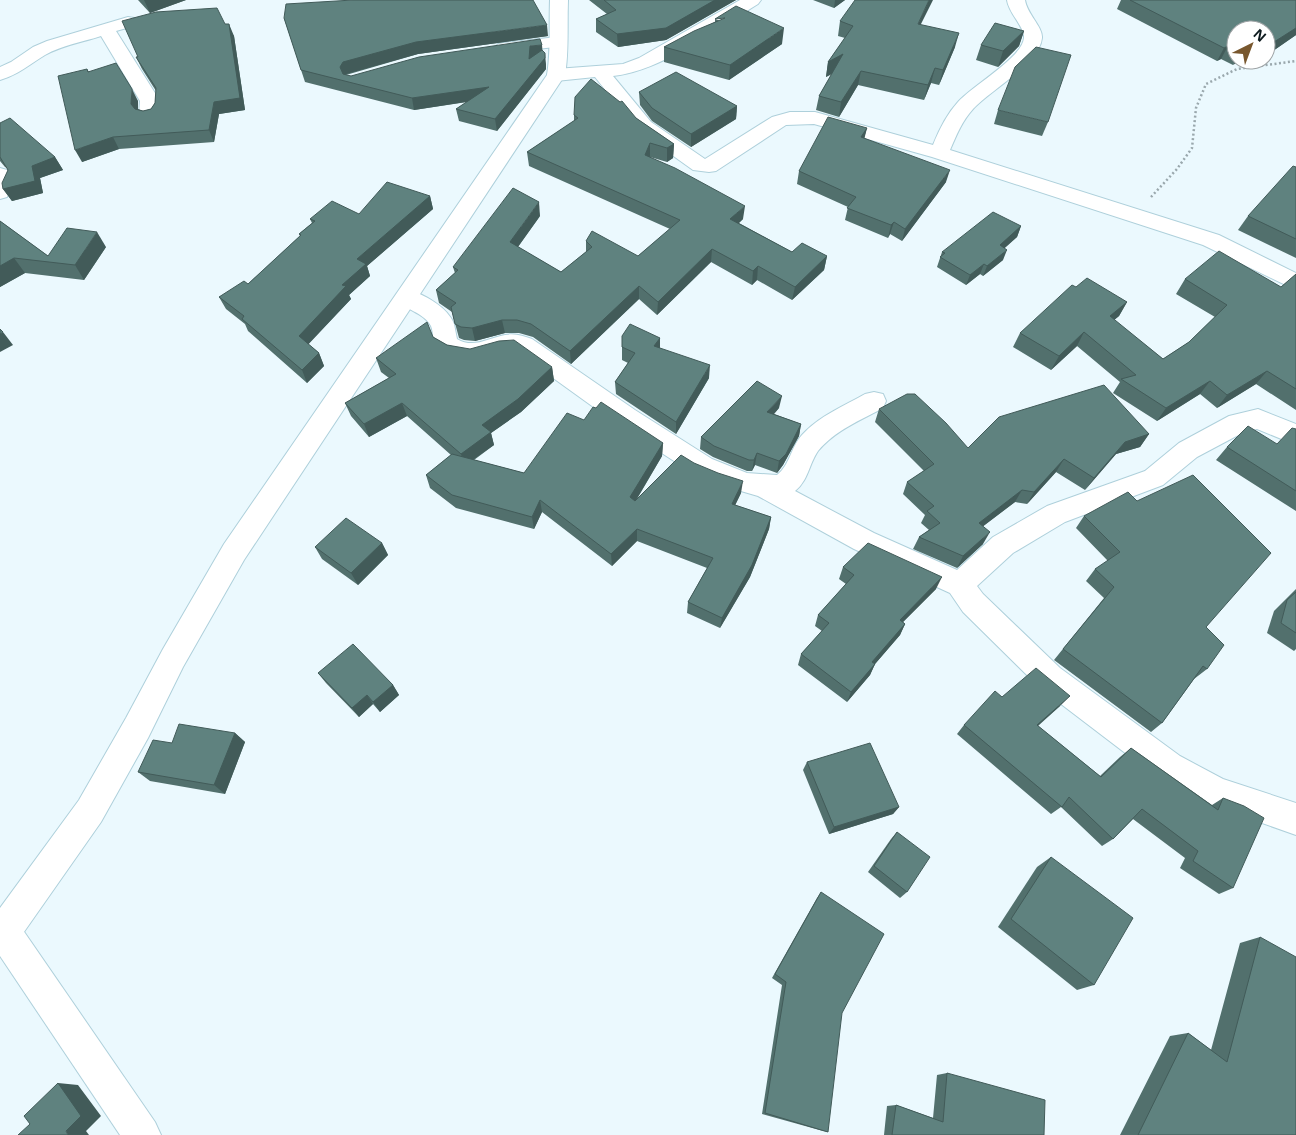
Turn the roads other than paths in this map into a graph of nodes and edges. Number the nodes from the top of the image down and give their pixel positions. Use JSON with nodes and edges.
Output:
{"nodes":[{"id":1,"x":560,"y":0,"type":"edge"},
{"id":2,"x":752,"y":0,"type":"edge"},
{"id":3,"x":1016,"y":0,"type":"edge"},
{"id":4,"x":128,"y":22,"type":"edge"},
{"id":5,"x":106,"y":28,"type":"junction"},
{"id":6,"x":557,"y":42,"type":"junction"},
{"id":7,"x":490,"y":51,"type":"edge"},
{"id":8,"x":599,"y":70,"type":"junction"},
{"id":9,"x":0,"y":74,"type":"edge"},
{"id":10,"x":556,"y":75,"type":"junction"},
{"id":11,"x":149,"y":115,"type":"edge"},
{"id":12,"x":939,"y":153,"type":"junction"},
{"id":13,"x":0,"y":175,"type":"edge"},
{"id":14,"x":0,"y":192,"type":"edge"},
{"id":15,"x":1296,"y":282,"type":"edge"},
{"id":16,"x":407,"y":297,"type":"junction"},
{"id":17,"x":874,"y":401,"type":"dead end"},
{"id":18,"x":1296,"y":435,"type":"edge"},
{"id":19,"x":764,"y":486,"type":"junction"},
{"id":20,"x":960,"y":584,"type":"junction"},
{"id":21,"x":1296,"y":819,"type":"edge"},
{"id":22,"x":2,"y":934,"type":"edge"},
{"id":23,"x":142,"y":1135,"type":"edge"}],
"edges":[{"from":1,"to":6,"type":"street"},
{"from":2,"to":8,"type":"street"},
{"from":3,"to":12,"type":"street"},
{"from":4,"to":5,"type":"street"},
{"from":5,"to":9,"type":"street"},
{"from":5,"to":11,"type":"street"},
{"from":6,"to":7,"type":"street"},
{"from":6,"to":10,"type":"street"},
{"from":8,"to":10,"type":"street"},
{"from":8,"to":12,"type":"street"},
{"from":10,"to":16,"type":"street"},
{"from":12,"to":15,"type":"street"},
{"from":13,"to":14,"type":"street"},
{"from":16,"to":19,"type":"street"},
{"from":16,"to":22,"type":"street"},
{"from":17,"to":19,"type":"street"},
{"from":18,"to":20,"type":"street"},
{"from":19,"to":20,"type":"street"},
{"from":20,"to":21,"type":"street"},
{"from":22,"to":23,"type":"street"}]}
